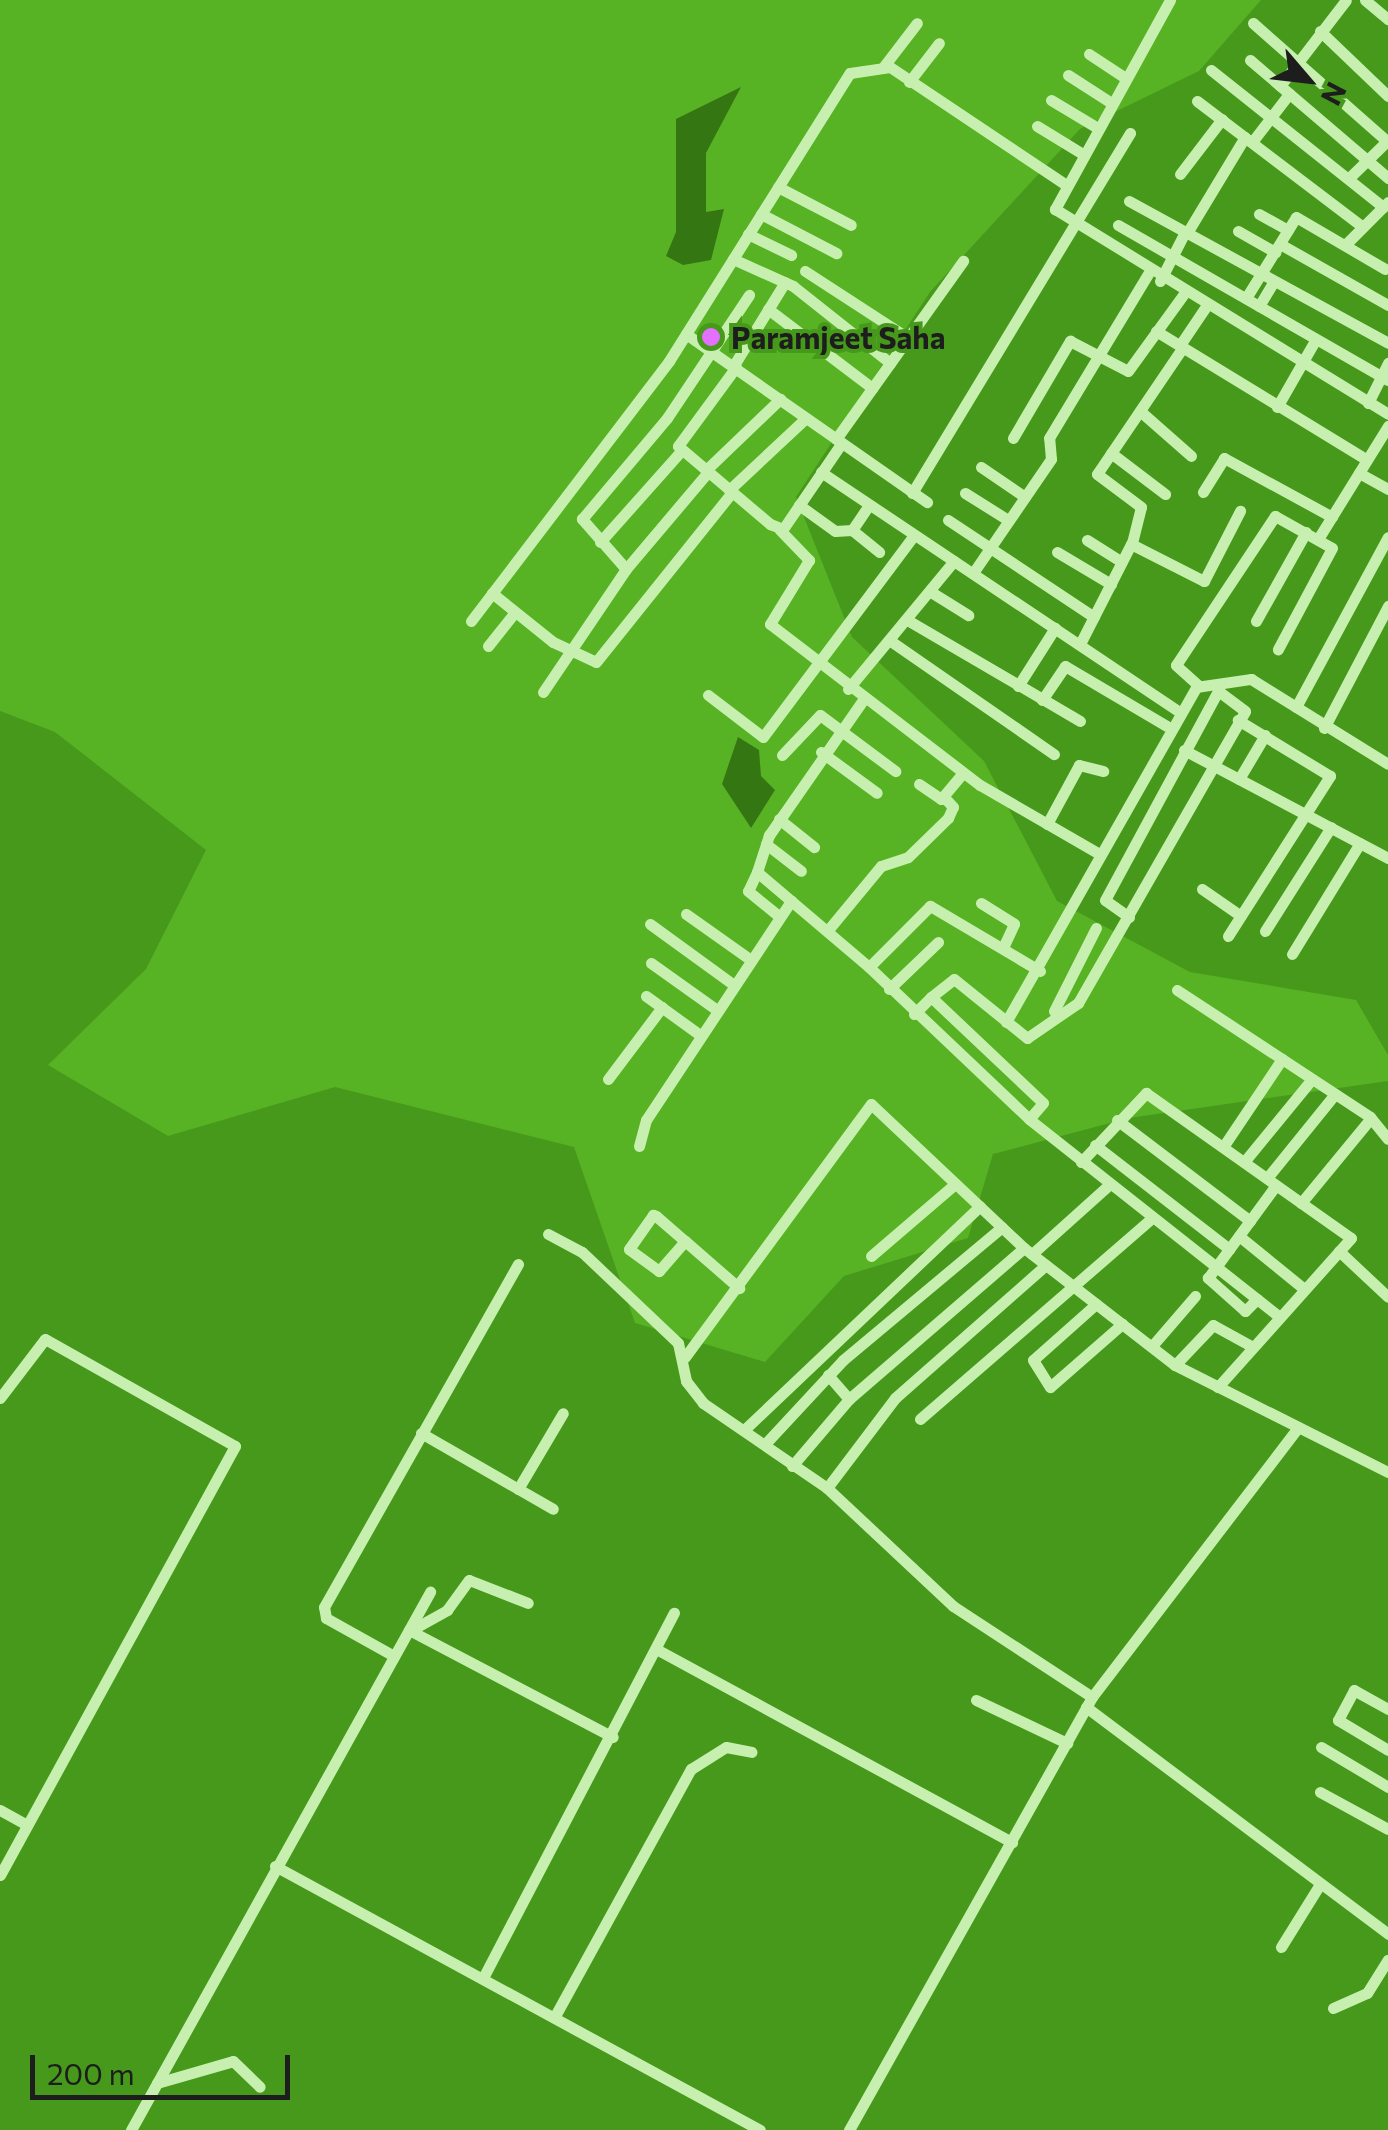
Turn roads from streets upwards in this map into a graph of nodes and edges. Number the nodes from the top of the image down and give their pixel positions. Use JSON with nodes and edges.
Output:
{"nodes":[{"id":1,"x":1170,"y":0,"type":"edge"},
{"id":2,"x":1346,"y":0,"type":"edge"},
{"id":3,"x":1366,"y":0,"type":"edge"},
{"id":4,"x":1388,"y":19,"type":"edge"},
{"id":5,"x":1253,"y":22,"type":"dead end"},
{"id":6,"x":916,"y":23,"type":"dead end"},
{"id":7,"x":1320,"y":31,"type":"junction"},
{"id":8,"x":940,"y":43,"type":"dead end"},
{"id":9,"x":1088,"y":54,"type":"dead end"},
{"id":10,"x":1250,"y":60,"type":"dead end"},
{"id":11,"x":1297,"y":61,"type":"junction"},
{"id":12,"x":884,"y":66,"type":"junction"},
{"id":13,"x":1211,"y":70,"type":"dead end"},
{"id":14,"x":1068,"y":75,"type":"dead end"},
{"id":15,"x":1124,"y":77,"type":"junction"},
{"id":16,"x":909,"y":82,"type":"junction"},
{"id":17,"x":1285,"y":90,"type":"junction"},
{"id":18,"x":1388,"y":96,"type":"edge"},
{"id":19,"x":1051,"y":100,"type":"dead end"},
{"id":20,"x":1197,"y":101,"type":"dead end"},
{"id":21,"x":1110,"y":102,"type":"junction"},
{"id":22,"x":1272,"y":116,"type":"junction"},
{"id":23,"x":1222,"y":119,"type":"junction"},
{"id":24,"x":1037,"y":126,"type":"dead end"},
{"id":25,"x":1096,"y":127,"type":"junction"},
{"id":26,"x":1130,"y":133,"type":"dead end"},
{"id":27,"x":1249,"y":139,"type":"junction"},
{"id":28,"x":1388,"y":141,"type":"edge"},
{"id":29,"x":1081,"y":154,"type":"junction"},
{"id":30,"x":1367,"y":160,"type":"junction"},
{"id":31,"x":1180,"y":174,"type":"dead end"},
{"id":32,"x":1349,"y":178,"type":"junction"},
{"id":33,"x":1388,"y":178,"type":"edge"},
{"id":34,"x":1065,"y":184,"type":"junction"},
{"id":35,"x":778,"y":187,"type":"junction"},
{"id":36,"x":1130,"y":201,"type":"dead end"},
{"id":37,"x":1386,"y":205,"type":"edge"},
{"id":38,"x":761,"y":214,"type":"junction"},
{"id":39,"x":1259,"y":214,"type":"dead end"},
{"id":40,"x":851,"y":224,"type":"dead end"},
{"id":41,"x":1118,"y":225,"type":"dead end"},
{"id":42,"x":1077,"y":226,"type":"junction"},
{"id":43,"x":1363,"y":227,"type":"junction"},
{"id":44,"x":1288,"y":230,"type":"junction"},
{"id":45,"x":1238,"y":231,"type":"dead end"},
{"id":46,"x":1186,"y":232,"type":"junction"},
{"id":47,"x":748,"y":234,"type":"junction"},
{"id":48,"x":1345,"y":245,"type":"junction"},
{"id":49,"x":1278,"y":248,"type":"junction"},
{"id":50,"x":836,"y":253,"type":"dead end"},
{"id":51,"x":791,"y":255,"type":"dead end"},
{"id":52,"x":1172,"y":256,"type":"junction"},
{"id":53,"x":732,"y":259,"type":"junction"},
{"id":54,"x":963,"y":261,"type":"dead end"},
{"id":55,"x":1386,"y":269,"type":"dead end"},
{"id":56,"x":805,"y":270,"type":"dead end"},
{"id":57,"x":1262,"y":274,"type":"junction"},
{"id":58,"x":1154,"y":277,"type":"junction"},
{"id":59,"x":1274,"y":280,"type":"junction"},
{"id":60,"x":785,"y":282,"type":"junction"},
{"id":61,"x":749,"y":295,"type":"dead end"},
{"id":62,"x":1183,"y":295,"type":"junction"},
{"id":63,"x":1246,"y":298,"type":"junction"},
{"id":64,"x":1388,"y":304,"type":"edge"},
{"id":65,"x":1259,"y":306,"type":"junction"},
{"id":66,"x":1206,"y":308,"type":"junction"},
{"id":67,"x":768,"y":310,"type":"junction"},
{"id":68,"x":1156,"y":331,"type":"junction"},
{"id":69,"x":686,"y":334,"type":"junction"},
{"id":70,"x":908,"y":338,"type":"junction"},
{"id":71,"x":1316,"y":338,"type":"junction"},
{"id":72,"x":1388,"y":343,"type":"edge"},
{"id":73,"x":1182,"y":346,"type":"junction"},
{"id":74,"x":713,"y":349,"type":"junction"},
{"id":75,"x":1098,"y":356,"type":"junction"},
{"id":76,"x":890,"y":363,"type":"junction"},
{"id":77,"x":735,"y":366,"type":"junction"},
{"id":78,"x":1301,"y":366,"type":"junction"},
{"id":79,"x":1386,"y":373,"type":"edge"},
{"id":80,"x":872,"y":388,"type":"junction"},
{"id":81,"x":780,"y":399,"type":"junction"},
{"id":82,"x":1368,"y":403,"type":"junction"},
{"id":83,"x":1278,"y":407,"type":"junction"},
{"id":84,"x":1140,"y":411,"type":"junction"},
{"id":85,"x":1388,"y":414,"type":"edge"},
{"id":86,"x":806,"y":418,"type":"junction"},
{"id":87,"x":1388,"y":426,"type":"edge"},
{"id":88,"x":1013,"y":438,"type":"dead end"},
{"id":89,"x":838,"y":442,"type":"junction"},
{"id":90,"x":1382,"y":448,"type":"edge"},
{"id":91,"x":682,"y":450,"type":"junction"},
{"id":92,"x":1111,"y":453,"type":"junction"},
{"id":93,"x":1191,"y":456,"type":"dead end"},
{"id":94,"x":1367,"y":460,"type":"junction"},
{"id":95,"x":981,"y":467,"type":"dead end"},
{"id":96,"x":707,"y":471,"type":"junction"},
{"id":97,"x":821,"y":472,"type":"junction"},
{"id":98,"x":1359,"y":473,"type":"junction"},
{"id":99,"x":1388,"y":489,"type":"edge"},
{"id":100,"x":730,"y":491,"type":"junction"},
{"id":101,"x":1203,"y":492,"type":"dead end"},
{"id":102,"x":912,"y":493,"type":"junction"},
{"id":103,"x":965,"y":493,"type":"dead end"},
{"id":104,"x":1165,"y":494,"type":"dead end"},
{"id":105,"x":1025,"y":498,"type":"junction"},
{"id":106,"x":927,"y":502,"type":"dead end"},
{"id":107,"x":870,"y":505,"type":"junction"},
{"id":108,"x":798,"y":506,"type":"junction"},
{"id":109,"x":1240,"y":510,"type":"dead end"},
{"id":110,"x":1332,"y":517,"type":"junction"},
{"id":111,"x":948,"y":520,"type":"dead end"},
{"id":112,"x":1008,"y":520,"type":"junction"},
{"id":113,"x":780,"y":530,"type":"junction"},
{"id":114,"x":852,"y":530,"type":"junction"},
{"id":115,"x":1306,"y":532,"type":"junction"},
{"id":116,"x":914,"y":535,"type":"junction"},
{"id":117,"x":1388,"y":537,"type":"edge"},
{"id":118,"x":1318,"y":539,"type":"junction"},
{"id":119,"x":1088,"y":540,"type":"dead end"},
{"id":120,"x":600,"y":542,"type":"junction"},
{"id":121,"x":1132,"y":542,"type":"junction"},
{"id":122,"x":1226,"y":546,"type":"junction"},
{"id":123,"x":989,"y":548,"type":"junction"},
{"id":124,"x":879,"y":552,"type":"dead end"},
{"id":125,"x":1057,"y":552,"type":"dead end"},
{"id":126,"x":1249,"y":559,"type":"junction"},
{"id":127,"x":954,"y":562,"type":"junction"},
{"id":128,"x":1122,"y":562,"type":"junction"},
{"id":129,"x":626,"y":569,"type":"junction"},
{"id":130,"x":973,"y":574,"type":"junction"},
{"id":131,"x":1111,"y":584,"type":"junction"},
{"id":132,"x":931,"y":592,"type":"junction"},
{"id":133,"x":492,"y":593,"type":"junction"},
{"id":134,"x":1388,"y":606,"type":"edge"},
{"id":135,"x":515,"y":612,"type":"junction"},
{"id":136,"x":968,"y":615,"type":"dead end"},
{"id":137,"x":1094,"y":617,"type":"junction"},
{"id":138,"x":471,"y":620,"type":"dead end"},
{"id":139,"x":909,"y":621,"type":"junction"},
{"id":140,"x":1256,"y":621,"type":"dead end"},
{"id":141,"x":1055,"y":628,"type":"junction"},
{"id":142,"x":892,"y":642,"type":"junction"},
{"id":143,"x":1080,"y":644,"type":"junction"},
{"id":144,"x":488,"y":646,"type":"dead end"},
{"id":145,"x":1278,"y":649,"type":"dead end"},
{"id":146,"x":568,"y":650,"type":"junction"},
{"id":147,"x":816,"y":666,"type":"junction"},
{"id":148,"x":1018,"y":686,"type":"junction"},
{"id":149,"x":1198,"y":686,"type":"junction"},
{"id":150,"x":848,"y":689,"type":"junction"},
{"id":151,"x":1218,"y":690,"type":"junction"},
{"id":152,"x":543,"y":692,"type":"dead end"},
{"id":153,"x":708,"y":695,"type":"dead end"},
{"id":154,"x":864,"y":700,"type":"junction"},
{"id":155,"x":1042,"y":700,"type":"junction"},
{"id":156,"x":1296,"y":707,"type":"junction"},
{"id":157,"x":1176,"y":710,"type":"junction"},
{"id":158,"x":1238,"y":720,"type":"junction"},
{"id":159,"x":1080,"y":721,"type":"dead end"},
{"id":160,"x":1167,"y":726,"type":"junction"},
{"id":161,"x":840,"y":728,"type":"junction"},
{"id":162,"x":1324,"y":728,"type":"junction"},
{"id":163,"x":1265,"y":735,"type":"junction"},
{"id":164,"x":1184,"y":750,"type":"junction"},
{"id":165,"x":821,"y":752,"type":"junction"},
{"id":166,"x":1054,"y":754,"type":"dead end"},
{"id":167,"x":782,"y":755,"type":"dead end"},
{"id":168,"x":1212,"y":764,"type":"junction"},
{"id":169,"x":1388,"y":764,"type":"edge"},
{"id":170,"x":894,"y":771,"type":"dead end"},
{"id":171,"x":1103,"y":771,"type":"dead end"},
{"id":172,"x":963,"y":773,"type":"junction"},
{"id":173,"x":1239,"y":778,"type":"junction"},
{"id":174,"x":920,"y":784,"type":"dead end"},
{"id":175,"x":877,"y":792,"type":"dead end"},
{"id":176,"x":944,"y":797,"type":"junction"},
{"id":177,"x":1308,"y":815,"type":"junction"},
{"id":178,"x":778,"y":819,"type":"junction"},
{"id":179,"x":1047,"y":824,"type":"junction"},
{"id":180,"x":1331,"y":827,"type":"junction"},
{"id":181,"x":1360,"y":842,"type":"junction"},
{"id":182,"x":766,"y":844,"type":"junction"},
{"id":183,"x":814,"y":847,"type":"dead end"},
{"id":184,"x":1096,"y":852,"type":"junction"},
{"id":185,"x":1388,"y":858,"type":"edge"},
{"id":186,"x":801,"y":871,"type":"dead end"},
{"id":187,"x":758,"y":872,"type":"junction"},
{"id":188,"x":1202,"y":889,"type":"dead end"},
{"id":189,"x":791,"y":901,"type":"junction"},
{"id":190,"x":981,"y":903,"type":"dead end"},
{"id":191,"x":686,"y":914,"type":"dead end"},
{"id":192,"x":780,"y":916,"type":"junction"},
{"id":193,"x":1241,"y":916,"type":"junction"},
{"id":194,"x":1128,"y":917,"type":"junction"},
{"id":195,"x":650,"y":924,"type":"dead end"},
{"id":196,"x":1096,"y":928,"type":"dead end"},
{"id":197,"x":828,"y":930,"type":"junction"},
{"id":198,"x":1265,"y":930,"type":"dead end"},
{"id":199,"x":1228,"y":936,"type":"dead end"},
{"id":200,"x":938,"y":942,"type":"dead end"},
{"id":201,"x":1003,"y":948,"type":"junction"},
{"id":202,"x":1292,"y":954,"type":"dead end"},
{"id":203,"x":751,"y":960,"type":"junction"},
{"id":204,"x":651,"y":963,"type":"dead end"},
{"id":205,"x":869,"y":967,"type":"junction"},
{"id":206,"x":1040,"y":971,"type":"junction"},
{"id":207,"x":734,"y":985,"type":"junction"},
{"id":208,"x":889,"y":989,"type":"junction"},
{"id":209,"x":1177,"y":990,"type":"dead end"},
{"id":210,"x":646,"y":996,"type":"dead end"},
{"id":211,"x":931,"y":997,"type":"junction"},
{"id":212,"x":662,"y":1008,"type":"junction"},
{"id":213,"x":717,"y":1010,"type":"junction"},
{"id":214,"x":1054,"y":1011,"type":"junction"},
{"id":215,"x":914,"y":1014,"type":"junction"},
{"id":216,"x":1006,"y":1022,"type":"junction"},
{"id":217,"x":700,"y":1035,"type":"junction"},
{"id":218,"x":1282,"y":1059,"type":"junction"},
{"id":219,"x":608,"y":1079,"type":"dead end"},
{"id":220,"x":1312,"y":1080,"type":"junction"},
{"id":221,"x":1336,"y":1094,"type":"junction"},
{"id":222,"x":1371,"y":1118,"type":"junction"},
{"id":223,"x":1030,"y":1120,"type":"junction"},
{"id":224,"x":1117,"y":1120,"type":"junction"},
{"id":225,"x":1388,"y":1139,"type":"edge"},
{"id":226,"x":1096,"y":1145,"type":"junction"},
{"id":227,"x":639,"y":1146,"type":"dead end"},
{"id":228,"x":1224,"y":1148,"type":"junction"},
{"id":229,"x":1081,"y":1162,"type":"junction"},
{"id":230,"x":1244,"y":1162,"type":"junction"},
{"id":231,"x":1272,"y":1182,"type":"junction"},
{"id":232,"x":955,"y":1184,"type":"junction"},
{"id":233,"x":1108,"y":1185,"type":"junction"},
{"id":234,"x":1301,"y":1204,"type":"junction"},
{"id":235,"x":980,"y":1206,"type":"junction"},
{"id":236,"x":1150,"y":1220,"type":"junction"},
{"id":237,"x":1250,"y":1221,"type":"junction"},
{"id":238,"x":1002,"y":1227,"type":"junction"},
{"id":239,"x":548,"y":1234,"type":"dead end"},
{"id":240,"x":1238,"y":1236,"type":"junction"},
{"id":241,"x":685,"y":1241,"type":"junction"},
{"id":242,"x":1229,"y":1249,"type":"junction"},
{"id":243,"x":1028,"y":1251,"type":"junction"},
{"id":244,"x":1339,"y":1251,"type":"junction"},
{"id":245,"x":871,"y":1256,"type":"dead end"},
{"id":246,"x":518,"y":1264,"type":"dead end"},
{"id":247,"x":1046,"y":1265,"type":"junction"},
{"id":248,"x":1215,"y":1268,"type":"junction"},
{"id":249,"x":739,"y":1288,"type":"junction"},
{"id":250,"x":1072,"y":1288,"type":"junction"},
{"id":251,"x":1303,"y":1288,"type":"junction"},
{"id":252,"x":1194,"y":1296,"type":"dead end"},
{"id":253,"x":1388,"y":1298,"type":"edge"},
{"id":254,"x":1096,"y":1304,"type":"junction"},
{"id":255,"x":1278,"y":1316,"type":"junction"},
{"id":256,"x":1122,"y":1324,"type":"junction"},
{"id":257,"x":1152,"y":1346,"type":"junction"},
{"id":258,"x":1251,"y":1346,"type":"junction"},
{"id":259,"x":685,"y":1357,"type":"junction"},
{"id":260,"x":1175,"y":1365,"type":"junction"},
{"id":261,"x":828,"y":1375,"type":"junction"},
{"id":262,"x":1218,"y":1387,"type":"junction"},
{"id":263,"x":0,"y":1398,"type":"edge"},
{"id":264,"x":850,"y":1399,"type":"junction"},
{"id":265,"x":563,"y":1413,"type":"dead end"},
{"id":266,"x":920,"y":1419,"type":"dead end"},
{"id":267,"x":1298,"y":1428,"type":"junction"},
{"id":268,"x":744,"y":1430,"type":"junction"},
{"id":269,"x":421,"y":1433,"type":"junction"},
{"id":270,"x":764,"y":1444,"type":"junction"},
{"id":271,"x":792,"y":1466,"type":"junction"},
{"id":272,"x":1388,"y":1472,"type":"edge"},
{"id":273,"x":827,"y":1488,"type":"junction"},
{"id":274,"x":518,"y":1489,"type":"junction"},
{"id":275,"x":554,"y":1509,"type":"dead end"},
{"id":276,"x":430,"y":1592,"type":"dead end"},
{"id":277,"x":528,"y":1603,"type":"dead end"},
{"id":278,"x":674,"y":1613,"type":"dead end"},
{"id":279,"x":411,"y":1631,"type":"junction"},
{"id":280,"x":658,"y":1650,"type":"junction"},
{"id":281,"x":394,"y":1656,"type":"junction"},
{"id":282,"x":976,"y":1700,"type":"dead end"},
{"id":283,"x":1089,"y":1702,"type":"junction"},
{"id":284,"x":1388,"y":1709,"type":"edge"},
{"id":285,"x":613,"y":1737,"type":"junction"},
{"id":286,"x":1067,"y":1743,"type":"junction"},
{"id":287,"x":1321,"y":1747,"type":"dead end"},
{"id":288,"x":1388,"y":1750,"type":"edge"},
{"id":289,"x":752,"y":1752,"type":"dead end"},
{"id":290,"x":1388,"y":1787,"type":"edge"},
{"id":291,"x":1320,"y":1792,"type":"dead end"},
{"id":292,"x":0,"y":1810,"type":"edge"},
{"id":293,"x":27,"y":1825,"type":"junction"},
{"id":294,"x":1388,"y":1829,"type":"edge"},
{"id":295,"x":1012,"y":1842,"type":"junction"},
{"id":296,"x":274,"y":1866,"type":"junction"},
{"id":297,"x":0,"y":1874,"type":"edge"},
{"id":298,"x":1320,"y":1884,"type":"junction"},
{"id":299,"x":1388,"y":1934,"type":"edge"},
{"id":300,"x":1282,"y":1947,"type":"dead end"},
{"id":301,"x":1388,"y":1960,"type":"edge"},
{"id":302,"x":484,"y":1976,"type":"junction"},
{"id":303,"x":1333,"y":2008,"type":"dead end"},
{"id":304,"x":555,"y":2016,"type":"junction"},
{"id":305,"x":158,"y":2083,"type":"junction"},
{"id":306,"x":260,"y":2086,"type":"dead end"},
{"id":307,"x":131,"y":2130,"type":"edge"},
{"id":308,"x":760,"y":2130,"type":"edge"},
{"id":309,"x":849,"y":2130,"type":"edge"}],
"edges":[{"from":1,"to":15,"type":"street"},
{"from":2,"to":7,"type":"street"},
{"from":3,"to":4,"type":"street"},
{"from":5,"to":11,"type":"street"},
{"from":6,"to":12,"type":"street"},
{"from":7,"to":11,"type":"street"},
{"from":7,"to":18,"type":"street"},
{"from":8,"to":16,"type":"street"},
{"from":9,"to":15,"type":"street"},
{"from":10,"to":17,"type":"street"},
{"from":11,"to":17,"type":"street"},
{"from":11,"to":28,"type":"street"},
{"from":12,"to":16,"type":"street"},
{"from":12,"to":35,"type":"street"},
{"from":13,"to":22,"type":"street"},
{"from":14,"to":21,"type":"street"},
{"from":15,"to":21,"type":"street"},
{"from":16,"to":34,"type":"street"},
{"from":17,"to":22,"type":"street"},
{"from":17,"to":30,"type":"street"},
{"from":19,"to":25,"type":"street"},
{"from":20,"to":23,"type":"street"},
{"from":21,"to":25,"type":"street"},
{"from":22,"to":27,"type":"street"},
{"from":22,"to":32,"type":"street"},
{"from":23,"to":27,"type":"street"},
{"from":23,"to":31,"type":"street"},
{"from":24,"to":29,"type":"street"},
{"from":25,"to":29,"type":"street"},
{"from":26,"to":42,"type":"street"},
{"from":27,"to":43,"type":"street"},
{"from":27,"to":46,"type":"street"},
{"from":28,"to":30,"type":"street"},
{"from":29,"to":34,"type":"street"},
{"from":30,"to":32,"type":"street"},
{"from":30,"to":33,"type":"street"},
{"from":32,"to":37,"type":"street"},
{"from":34,"to":42,"type":"street"},
{"from":35,"to":38,"type":"street"},
{"from":35,"to":40,"type":"street"},
{"from":36,"to":46,"type":"street"},
{"from":37,"to":43,"type":"street"},
{"from":38,"to":47,"type":"street"},
{"from":38,"to":50,"type":"street"},
{"from":39,"to":44,"type":"street"},
{"from":41,"to":52,"type":"street"},
{"from":42,"to":58,"type":"street"},
{"from":42,"to":102,"type":"street"},
{"from":43,"to":48,"type":"street"},
{"from":44,"to":48,"type":"street"},
{"from":44,"to":49,"type":"street"},
{"from":45,"to":49,"type":"street"},
{"from":46,"to":52,"type":"street"},
{"from":46,"to":57,"type":"street"},
{"from":47,"to":51,"type":"street"},
{"from":47,"to":53,"type":"street"},
{"from":48,"to":55,"type":"street"},
{"from":49,"to":57,"type":"street"},
{"from":49,"to":64,"type":"street"},
{"from":52,"to":58,"type":"street"},
{"from":52,"to":63,"type":"street"},
{"from":53,"to":60,"type":"street"},
{"from":53,"to":69,"type":"street"},
{"from":54,"to":70,"type":"street"},
{"from":56,"to":70,"type":"street"},
{"from":57,"to":59,"type":"street"},
{"from":57,"to":63,"type":"street"},
{"from":58,"to":62,"type":"street"},
{"from":58,"to":75,"type":"street"},
{"from":59,"to":65,"type":"street"},
{"from":59,"to":72,"type":"street"},
{"from":60,"to":67,"type":"street"},
{"from":60,"to":76,"type":"street"},
{"from":61,"to":74,"type":"street"},
{"from":62,"to":66,"type":"street"},
{"from":62,"to":68,"type":"street"},
{"from":63,"to":65,"type":"street"},
{"from":65,"to":71,"type":"street"},
{"from":66,"to":73,"type":"street"},
{"from":66,"to":78,"type":"street"},
{"from":67,"to":77,"type":"street"},
{"from":67,"to":80,"type":"street"},
{"from":68,"to":73,"type":"street"},
{"from":68,"to":75,"type":"street"},
{"from":69,"to":74,"type":"street"},
{"from":69,"to":133,"type":"street"},
{"from":70,"to":76,"type":"street"},
{"from":71,"to":78,"type":"street"},
{"from":71,"to":79,"type":"street"},
{"from":73,"to":83,"type":"street"},
{"from":73,"to":84,"type":"street"},
{"from":74,"to":77,"type":"street"},
{"from":74,"to":120,"type":"street"},
{"from":75,"to":88,"type":"street"},
{"from":75,"to":105,"type":"street"},
{"from":76,"to":80,"type":"street"},
{"from":77,"to":81,"type":"street"},
{"from":77,"to":91,"type":"street"},
{"from":78,"to":82,"type":"street"},
{"from":78,"to":83,"type":"street"},
{"from":79,"to":82,"type":"street"},
{"from":80,"to":89,"type":"street"},
{"from":81,"to":86,"type":"street"},
{"from":81,"to":96,"type":"street"},
{"from":82,"to":85,"type":"street"},
{"from":83,"to":94,"type":"street"},
{"from":84,"to":92,"type":"street"},
{"from":84,"to":93,"type":"street"},
{"from":86,"to":89,"type":"street"},
{"from":86,"to":100,"type":"street"},
{"from":87,"to":90,"type":"street"},
{"from":89,"to":97,"type":"street"},
{"from":89,"to":102,"type":"street"},
{"from":90,"to":94,"type":"street"},
{"from":91,"to":96,"type":"street"},
{"from":91,"to":120,"type":"street"},
{"from":92,"to":104,"type":"street"},
{"from":92,"to":121,"type":"street"},
{"from":94,"to":98,"type":"street"},
{"from":95,"to":105,"type":"street"},
{"from":96,"to":100,"type":"street"},
{"from":96,"to":129,"type":"street"},
{"from":97,"to":107,"type":"street"},
{"from":97,"to":108,"type":"street"},
{"from":98,"to":99,"type":"street"},
{"from":98,"to":110,"type":"street"},
{"from":100,"to":113,"type":"street"},
{"from":100,"to":146,"type":"street"},
{"from":101,"to":110,"type":"street"},
{"from":102,"to":106,"type":"street"},
{"from":103,"to":112,"type":"street"},
{"from":105,"to":112,"type":"street"},
{"from":107,"to":114,"type":"street"},
{"from":107,"to":116,"type":"street"},
{"from":108,"to":113,"type":"street"},
{"from":108,"to":114,"type":"street"},
{"from":109,"to":122,"type":"street"},
{"from":110,"to":118,"type":"street"},
{"from":111,"to":123,"type":"street"},
{"from":112,"to":123,"type":"street"},
{"from":113,"to":147,"type":"street"},
{"from":114,"to":124,"type":"street"},
{"from":115,"to":118,"type":"street"},
{"from":115,"to":126,"type":"street"},
{"from":115,"to":140,"type":"street"},
{"from":116,"to":127,"type":"street"},
{"from":116,"to":147,"type":"street"},
{"from":117,"to":156,"type":"street"},
{"from":118,"to":145,"type":"street"},
{"from":119,"to":128,"type":"street"},
{"from":120,"to":129,"type":"street"},
{"from":121,"to":122,"type":"street"},
{"from":121,"to":128,"type":"street"},
{"from":122,"to":126,"type":"street"},
{"from":123,"to":130,"type":"street"},
{"from":123,"to":137,"type":"street"},
{"from":125,"to":131,"type":"street"},
{"from":126,"to":149,"type":"street"},
{"from":127,"to":130,"type":"street"},
{"from":127,"to":132,"type":"street"},
{"from":128,"to":131,"type":"street"},
{"from":129,"to":146,"type":"street"},
{"from":130,"to":141,"type":"street"},
{"from":131,"to":137,"type":"street"},
{"from":132,"to":136,"type":"street"},
{"from":132,"to":139,"type":"street"},
{"from":133,"to":135,"type":"street"},
{"from":133,"to":138,"type":"street"},
{"from":134,"to":162,"type":"street"},
{"from":135,"to":144,"type":"street"},
{"from":135,"to":146,"type":"street"},
{"from":137,"to":143,"type":"street"},
{"from":139,"to":142,"type":"street"},
{"from":139,"to":148,"type":"street"},
{"from":141,"to":143,"type":"street"},
{"from":141,"to":148,"type":"street"},
{"from":142,"to":150,"type":"street"},
{"from":142,"to":166,"type":"street"},
{"from":143,"to":157,"type":"street"},
{"from":146,"to":152,"type":"street"},
{"from":147,"to":150,"type":"street"},
{"from":147,"to":153,"type":"street"},
{"from":148,"to":155,"type":"street"},
{"from":149,"to":151,"type":"street"},
{"from":149,"to":157,"type":"street"},
{"from":150,"to":154,"type":"street"},
{"from":151,"to":156,"type":"street"},
{"from":151,"to":158,"type":"street"},
{"from":151,"to":164,"type":"street"},
{"from":154,"to":161,"type":"street"},
{"from":154,"to":172,"type":"street"},
{"from":155,"to":159,"type":"street"},
{"from":155,"to":160,"type":"street"},
{"from":156,"to":162,"type":"street"},
{"from":157,"to":160,"type":"street"},
{"from":158,"to":163,"type":"street"},
{"from":158,"to":168,"type":"street"},
{"from":160,"to":184,"type":"street"},
{"from":161,"to":165,"type":"street"},
{"from":161,"to":167,"type":"street"},
{"from":161,"to":170,"type":"street"},
{"from":162,"to":169,"type":"street"},
{"from":163,"to":173,"type":"street"},
{"from":163,"to":177,"type":"street"},
{"from":164,"to":168,"type":"street"},
{"from":164,"to":194,"type":"street"},
{"from":165,"to":175,"type":"street"},
{"from":165,"to":178,"type":"street"},
{"from":168,"to":173,"type":"street"},
{"from":168,"to":194,"type":"street"},
{"from":171,"to":179,"type":"street"},
{"from":172,"to":176,"type":"street"},
{"from":172,"to":179,"type":"street"},
{"from":173,"to":177,"type":"street"},
{"from":174,"to":176,"type":"street"},
{"from":176,"to":197,"type":"street"},
{"from":177,"to":180,"type":"street"},
{"from":177,"to":193,"type":"street"},
{"from":178,"to":182,"type":"street"},
{"from":178,"to":183,"type":"street"},
{"from":179,"to":184,"type":"street"},
{"from":180,"to":181,"type":"street"},
{"from":180,"to":198,"type":"street"},
{"from":181,"to":185,"type":"street"},
{"from":181,"to":202,"type":"street"},
{"from":182,"to":186,"type":"street"},
{"from":182,"to":187,"type":"street"},
{"from":184,"to":206,"type":"street"},
{"from":187,"to":189,"type":"street"},
{"from":187,"to":192,"type":"street"},
{"from":188,"to":193,"type":"street"},
{"from":189,"to":192,"type":"street"},
{"from":189,"to":197,"type":"street"},
{"from":190,"to":201,"type":"street"},
{"from":191,"to":203,"type":"street"},
{"from":192,"to":203,"type":"street"},
{"from":193,"to":199,"type":"street"},
{"from":194,"to":214,"type":"street"},
{"from":195,"to":207,"type":"street"},
{"from":196,"to":214,"type":"street"},
{"from":197,"to":205,"type":"street"},
{"from":200,"to":208,"type":"street"},
{"from":201,"to":205,"type":"street"},
{"from":201,"to":206,"type":"street"},
{"from":203,"to":207,"type":"street"},
{"from":204,"to":213,"type":"street"},
{"from":205,"to":208,"type":"street"},
{"from":206,"to":216,"type":"street"},
{"from":207,"to":213,"type":"street"},
{"from":208,"to":215,"type":"street"},
{"from":209,"to":218,"type":"street"},
{"from":210,"to":212,"type":"street"},
{"from":211,"to":215,"type":"street"},
{"from":211,"to":216,"type":"street"},
{"from":211,"to":223,"type":"street"},
{"from":212,"to":217,"type":"street"},
{"from":212,"to":219,"type":"street"},
{"from":213,"to":217,"type":"street"},
{"from":214,"to":216,"type":"street"},
{"from":215,"to":223,"type":"street"},
{"from":217,"to":227,"type":"street"},
{"from":218,"to":220,"type":"street"},
{"from":218,"to":228,"type":"street"},
{"from":220,"to":221,"type":"street"},
{"from":220,"to":230,"type":"street"},
{"from":221,"to":222,"type":"street"},
{"from":221,"to":231,"type":"street"},
{"from":222,"to":225,"type":"street"},
{"from":222,"to":234,"type":"street"},
{"from":223,"to":229,"type":"street"},
{"from":224,"to":226,"type":"street"},
{"from":224,"to":228,"type":"street"},
{"from":224,"to":237,"type":"street"},
{"from":226,"to":229,"type":"street"},
{"from":226,"to":242,"type":"street"},
{"from":228,"to":230,"type":"street"},
{"from":229,"to":233,"type":"street"},
{"from":230,"to":231,"type":"street"},
{"from":231,"to":234,"type":"street"},
{"from":231,"to":237,"type":"street"},
{"from":232,"to":235,"type":"street"},
{"from":232,"to":245,"type":"street"},
{"from":232,"to":249,"type":"street"},
{"from":233,"to":236,"type":"street"},
{"from":233,"to":243,"type":"street"},
{"from":234,"to":244,"type":"street"},
{"from":235,"to":238,"type":"street"},
{"from":235,"to":268,"type":"street"},
{"from":236,"to":248,"type":"street"},
{"from":236,"to":250,"type":"street"},
{"from":237,"to":240,"type":"street"},
{"from":238,"to":243,"type":"street"},
{"from":238,"to":261,"type":"street"},
{"from":239,"to":259,"type":"street"},
{"from":240,"to":242,"type":"street"},
{"from":240,"to":251,"type":"street"},
{"from":241,"to":241,"type":"street"},
{"from":241,"to":249,"type":"street"},
{"from":242,"to":248,"type":"street"},
{"from":243,"to":247,"type":"street"},
{"from":243,"to":264,"type":"street"},
{"from":244,"to":251,"type":"street"},
{"from":244,"to":253,"type":"street"},
{"from":246,"to":269,"type":"street"},
{"from":247,"to":250,"type":"street"},
{"from":247,"to":273,"type":"street"},
{"from":248,"to":255,"type":"street"},
{"from":249,"to":259,"type":"street"},
{"from":250,"to":254,"type":"street"},
{"from":250,"to":266,"type":"street"},
{"from":251,"to":255,"type":"street"},
{"from":252,"to":257,"type":"street"},
{"from":254,"to":256,"type":"street"},
{"from":254,"to":256,"type":"street"},
{"from":255,"to":258,"type":"street"},
{"from":256,"to":257,"type":"street"},
{"from":257,"to":260,"type":"street"},
{"from":258,"to":260,"type":"street"},
{"from":258,"to":262,"type":"street"},
{"from":259,"to":268,"type":"street"},
{"from":260,"to":262,"type":"street"},
{"from":261,"to":264,"type":"street"},
{"from":261,"to":270,"type":"street"},
{"from":262,"to":267,"type":"street"},
{"from":263,"to":293,"type":"street"},
{"from":264,"to":271,"type":"street"},
{"from":265,"to":274,"type":"street"},
{"from":267,"to":272,"type":"street"},
{"from":267,"to":283,"type":"street"},
{"from":268,"to":270,"type":"street"},
{"from":269,"to":274,"type":"street"},
{"from":269,"to":281,"type":"street"},
{"from":270,"to":271,"type":"street"},
{"from":271,"to":273,"type":"street"},
{"from":273,"to":283,"type":"street"},
{"from":274,"to":275,"type":"street"},
{"from":276,"to":279,"type":"street"},
{"from":277,"to":279,"type":"street"},
{"from":278,"to":280,"type":"street"},
{"from":279,"to":281,"type":"street"},
{"from":279,"to":285,"type":"street"},
{"from":280,"to":285,"type":"street"},
{"from":280,"to":295,"type":"street"},
{"from":281,"to":296,"type":"street"},
{"from":282,"to":286,"type":"street"},
{"from":283,"to":286,"type":"street"},
{"from":283,"to":298,"type":"street"},
{"from":284,"to":288,"type":"street"},
{"from":285,"to":302,"type":"street"},
{"from":286,"to":295,"type":"street"},
{"from":287,"to":290,"type":"street"},
{"from":289,"to":304,"type":"street"},
{"from":291,"to":294,"type":"street"},
{"from":292,"to":293,"type":"street"},
{"from":293,"to":297,"type":"street"},
{"from":295,"to":309,"type":"street"},
{"from":296,"to":302,"type":"street"},
{"from":296,"to":305,"type":"street"},
{"from":298,"to":299,"type":"street"},
{"from":298,"to":300,"type":"street"},
{"from":301,"to":303,"type":"street"},
{"from":302,"to":304,"type":"street"},
{"from":304,"to":308,"type":"street"},
{"from":305,"to":306,"type":"street"},
{"from":305,"to":307,"type":"street"}]}
